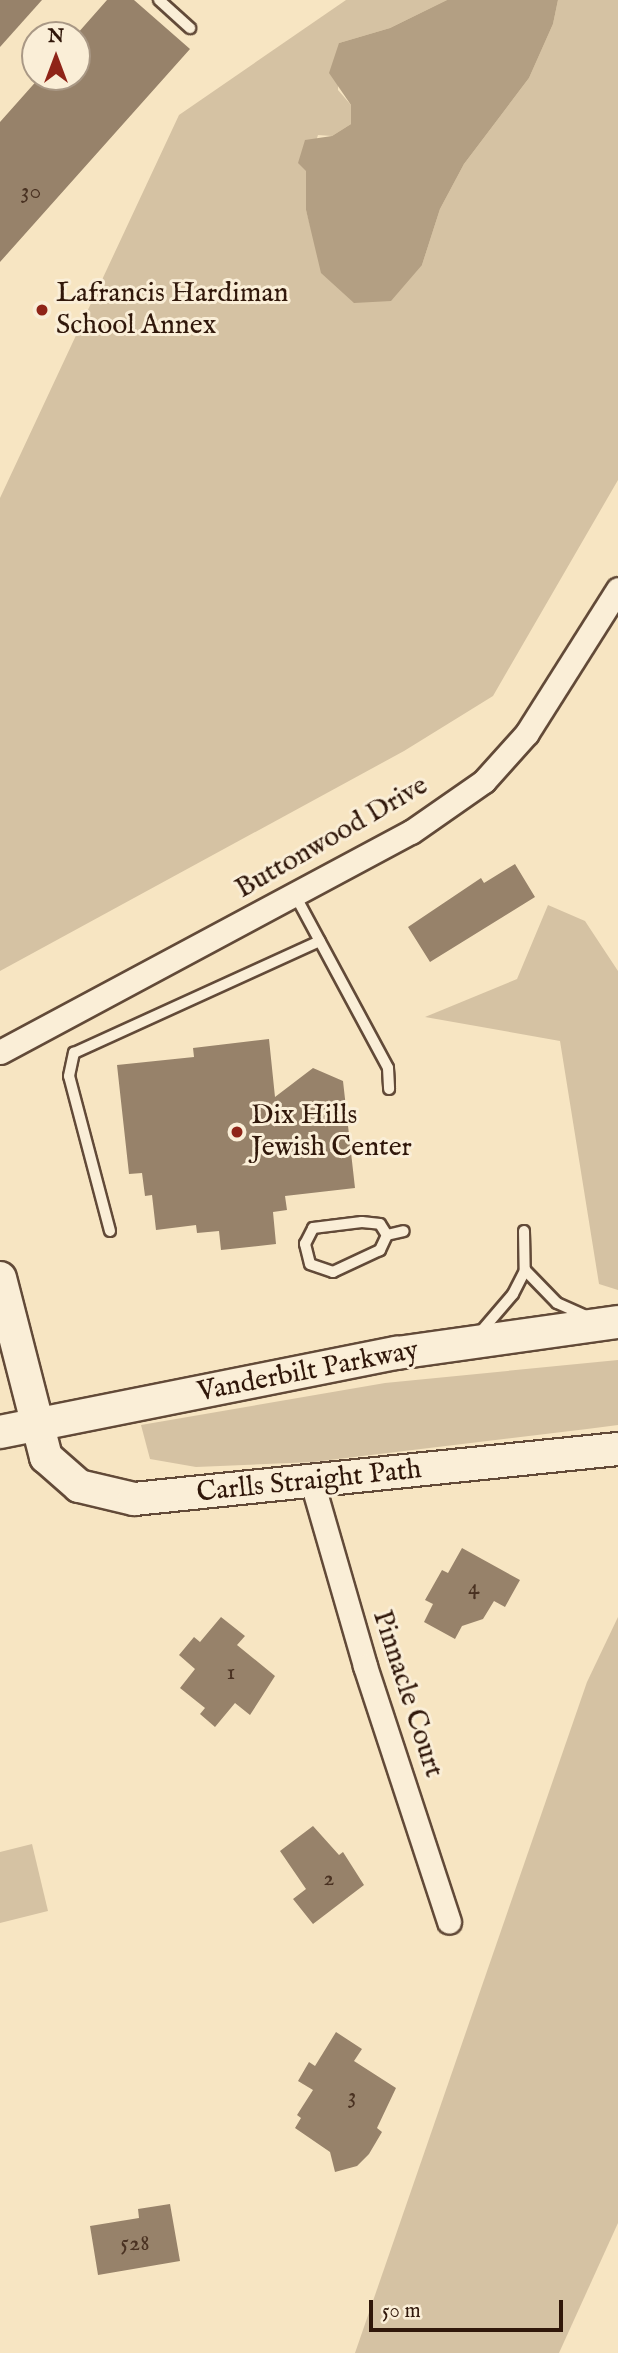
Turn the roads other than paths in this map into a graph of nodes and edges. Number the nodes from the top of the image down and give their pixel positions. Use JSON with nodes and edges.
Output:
{"nodes":[{"id":1,"x":159,"y":0,"type":"edge"},
{"id":2,"x":190,"y":28,"type":"dead end"},
{"id":3,"x":618,"y":589,"type":"edge"},
{"id":4,"x":295,"y":895,"type":"junction"},
{"id":5,"x":320,"y":941,"type":"junction"},
{"id":6,"x":0,"y":1052,"type":"edge"},
{"id":7,"x":389,"y":1090,"type":"dead end"},
{"id":8,"x":110,"y":1231,"type":"dead end"},
{"id":9,"x":404,"y":1231,"type":"dead end"},
{"id":10,"x":524,"y":1231,"type":"dead end"},
{"id":11,"x":387,"y":1235,"type":"junction"},
{"id":12,"x":526,"y":1270,"type":"junction"},
{"id":13,"x":0,"y":1278,"type":"edge"},
{"id":14,"x":611,"y":1323,"type":"edge"},
{"id":15,"x":472,"y":1343,"type":"junction"},
{"id":16,"x":39,"y":1424,"type":"junction"},
{"id":17,"x":0,"y":1432,"type":"edge"},
{"id":18,"x":618,"y":1449,"type":"edge"},
{"id":19,"x":312,"y":1482,"type":"junction"},
{"id":20,"x":449,"y":1922,"type":"dead end"}],
"edges":[{"from":1,"to":2,"type":"lane"},
{"from":3,"to":4,"type":"street","name":"Buttonwood Drive"},
{"from":4,"to":5,"type":"lane"},
{"from":4,"to":6,"type":"street","name":"Buttonwood Drive"},
{"from":5,"to":7,"type":"lane"},
{"from":5,"to":8,"type":"lane"},
{"from":9,"to":11,"type":"lane"},
{"from":10,"to":12,"type":"lane"},
{"from":11,"to":11,"type":"lane"},
{"from":12,"to":14,"type":"lane"},
{"from":12,"to":15,"type":"lane"},
{"from":13,"to":16,"type":"street","name":"Carlls Straight Path"},
{"from":14,"to":15,"type":"street","name":"Vanderbilt Parkway"},
{"from":15,"to":16,"type":"street","name":"Vanderbilt Parkway"},
{"from":16,"to":17,"type":"street","name":"Vanderbilt Parkway"},
{"from":16,"to":19,"type":"street","name":"Carlls Straight Path"},
{"from":18,"to":19,"type":"street","name":"Carlls Straight Path"},
{"from":19,"to":20,"type":"street","name":"Pinnacle Court"}]}
